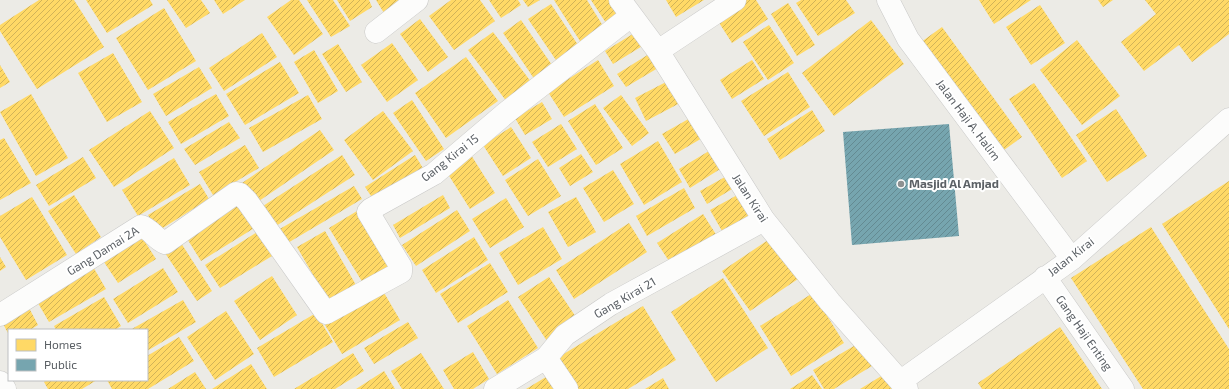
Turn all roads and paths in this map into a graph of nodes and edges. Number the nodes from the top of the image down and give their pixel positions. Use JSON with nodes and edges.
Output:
{"nodes":[{"id":1,"x":417,"y":0,"type":"edge"},
{"id":2,"x":735,"y":0,"type":"edge"},
{"id":3,"x":888,"y":0,"type":"edge"},
{"id":4,"x":626,"y":8,"type":"edge"},
{"id":5,"x":376,"y":32,"type":"dead end"},
{"id":6,"x":658,"y":51,"type":"junction"},
{"id":7,"x":1229,"y":119,"type":"edge"},
{"id":8,"x":764,"y":220,"type":"junction"},
{"id":9,"x":1072,"y":259,"type":"junction"},
{"id":10,"x":1045,"y":277,"type":"junction"},
{"id":11,"x":326,"y":313,"type":"joint"},
{"id":12,"x":0,"y":315,"type":"edge"},
{"id":13,"x":546,"y":358,"type":"junction"},
{"id":14,"x":0,"y":382,"type":"edge"},
{"id":15,"x":904,"y":385,"type":"edge"},
{"id":16,"x":5,"y":389,"type":"edge"},
{"id":17,"x":495,"y":389,"type":"edge"},
{"id":18,"x":568,"y":389,"type":"edge"},
{"id":19,"x":1123,"y":389,"type":"edge"}],
"edges":[{"from":1,"to":5,"type":"street"},
{"from":2,"to":6,"type":"street"},
{"from":3,"to":9,"type":"street","name":"Jalan Haji A. Halim"},
{"from":4,"to":6,"type":"street","name":"Jalan Kirai"},
{"from":4,"to":11,"type":"street","name":"Gang Kirai 15"},
{"from":6,"to":8,"type":"street","name":"Jalan Kirai"},
{"from":7,"to":9,"type":"street","name":"Jalan Kirai"},
{"from":8,"to":13,"type":"street","name":"Gang Kirai 21"},
{"from":8,"to":15,"type":"street","name":"Jalan Kirai"},
{"from":9,"to":10,"type":"street","name":"Jalan Kirai"},
{"from":10,"to":15,"type":"street","name":"Jalan Kirai"},
{"from":10,"to":19,"type":"street","name":"Gang Haji Enting"},
{"from":11,"to":12,"type":"street","name":"Gang Damai 2A"},
{"from":13,"to":17,"type":"street","name":"Gang Kirai 21"},
{"from":13,"to":18,"type":"street"},
{"from":14,"to":16,"type":"street"}]}
